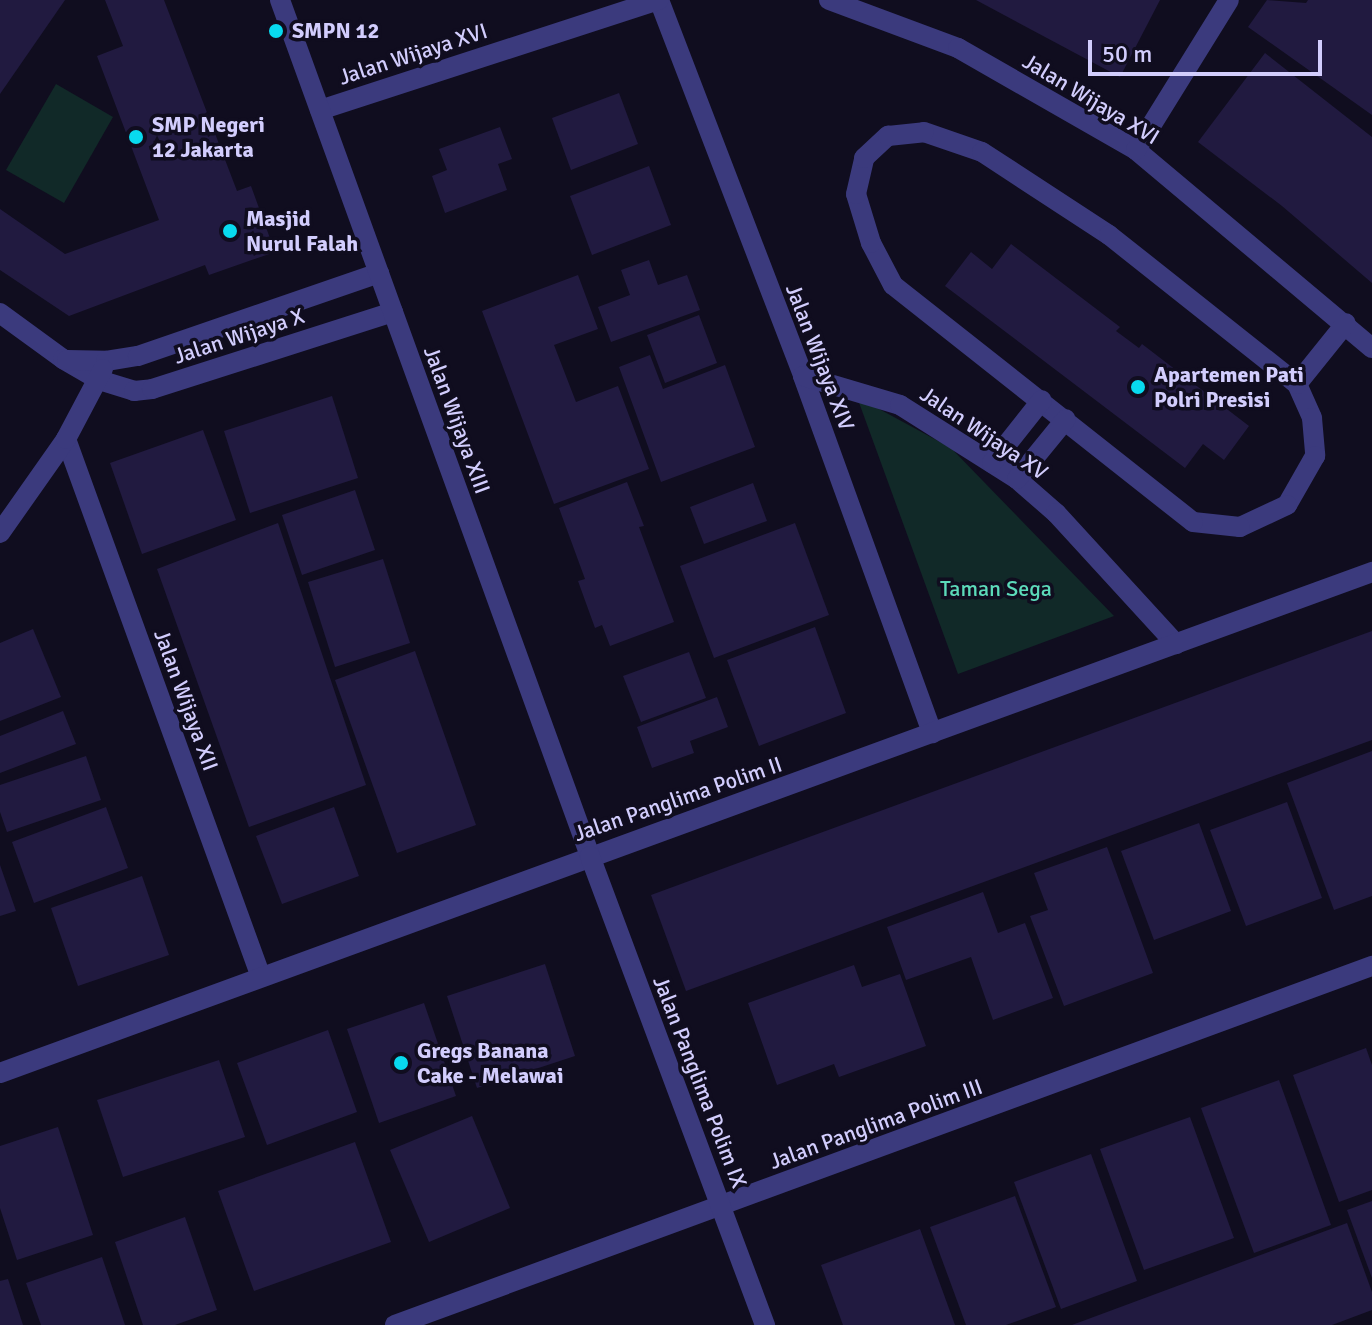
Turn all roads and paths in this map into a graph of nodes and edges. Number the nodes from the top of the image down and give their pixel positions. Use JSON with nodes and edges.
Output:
{"nodes":[{"id":1,"x":280,"y":0,"type":"edge"},
{"id":2,"x":659,"y":0,"type":"edge"},
{"id":3,"x":829,"y":0,"type":"edge"},
{"id":4,"x":1229,"y":0,"type":"edge"},
{"id":5,"x":320,"y":110,"type":"junction"},
{"id":6,"x":1136,"y":150,"type":"junction"},
{"id":7,"x":379,"y":273,"type":"junction"},
{"id":8,"x":393,"y":312,"type":"junction"},
{"id":9,"x":0,"y":313,"type":"edge"},
{"id":10,"x":1346,"y":323,"type":"junction"},
{"id":11,"x":1372,"y":348,"type":"edge"},
{"id":12,"x":103,"y":371,"type":"junction"},
{"id":13,"x":803,"y":376,"type":"junction"},
{"id":14,"x":1297,"y":384,"type":"junction"},
{"id":15,"x":1042,"y":400,"type":"junction"},
{"id":16,"x":1066,"y":419,"type":"junction"},
{"id":17,"x":66,"y":439,"type":"junction"},
{"id":18,"x":992,"y":463,"type":"junction"},
{"id":19,"x":1017,"y":479,"type":"junction"},
{"id":20,"x":0,"y":533,"type":"edge"},
{"id":21,"x":1372,"y":572,"type":"edge"},
{"id":22,"x":1176,"y":644,"type":"junction"},
{"id":23,"x":932,"y":733,"type":"junction"},
{"id":24,"x":590,"y":856,"type":"junction"},
{"id":25,"x":1372,"y":966,"type":"edge"},
{"id":26,"x":261,"y":977,"type":"junction"},
{"id":27,"x":0,"y":1073,"type":"edge"},
{"id":28,"x":721,"y":1207,"type":"junction"},
{"id":29,"x":395,"y":1325,"type":"edge"},
{"id":30,"x":765,"y":1325,"type":"edge"}],
"edges":[{"from":1,"to":5,"type":"street","name":"Jalan Wijaya XIII"},
{"from":2,"to":5,"type":"street","name":"Jalan Wijaya XVI"},
{"from":2,"to":13,"type":"street","name":"Jalan Wijaya XIV"},
{"from":3,"to":6,"type":"street","name":"Jalan Wijaya XVI"},
{"from":4,"to":6,"type":"street"},
{"from":5,"to":7,"type":"street","name":"Jalan Wijaya XIII"},
{"from":6,"to":10,"type":"street","name":"Jalan Wijaya XVI"},
{"from":7,"to":8,"type":"street","name":"Jalan Wijaya XIII"},
{"from":7,"to":12,"type":"street","name":"Jalan Wijaya X"},
{"from":8,"to":12,"type":"street","name":"Jalan Wijaya X"},
{"from":8,"to":24,"type":"street","name":"Jalan Wijaya XIII"},
{"from":9,"to":12,"type":"street","name":"Jalan Wijaya X"},
{"from":10,"to":11,"type":"street","name":"Jalan Wijaya XVI"},
{"from":10,"to":14,"type":"street"},
{"from":12,"to":17,"type":"street"},
{"from":13,"to":18,"type":"street","name":"Jalan Wijaya XV"},
{"from":13,"to":23,"type":"street","name":"Jalan Wijaya XIV"},
{"from":14,"to":15,"type":"street"},
{"from":14,"to":16,"type":"street"},
{"from":15,"to":16,"type":"street"},
{"from":15,"to":18,"type":"street"},
{"from":16,"to":19,"type":"street"},
{"from":17,"to":20,"type":"street"},
{"from":17,"to":26,"type":"street","name":"Jalan Wijaya XII"},
{"from":18,"to":19,"type":"street","name":"Jalan Wijaya XV"},
{"from":19,"to":22,"type":"street","name":"Jalan Wijaya XV"},
{"from":21,"to":22,"type":"street","name":"Jalan Panglima Polim II"},
{"from":22,"to":23,"type":"street","name":"Jalan Panglima Polim II"},
{"from":23,"to":24,"type":"street","name":"Jalan Panglima Polim II"},
{"from":24,"to":26,"type":"street","name":"Jalan Panglima Polim II"},
{"from":24,"to":28,"type":"street","name":"Jalan Panglima Polim IX"},
{"from":25,"to":28,"type":"street","name":"Jalan Panglima Polim III"},
{"from":26,"to":27,"type":"street","name":"Jalan Panglima Polim II"},
{"from":28,"to":29,"type":"street","name":"Jalan Panglima Polim III"},
{"from":28,"to":30,"type":"street","name":"Jalan Panglima Polim IX"}]}
